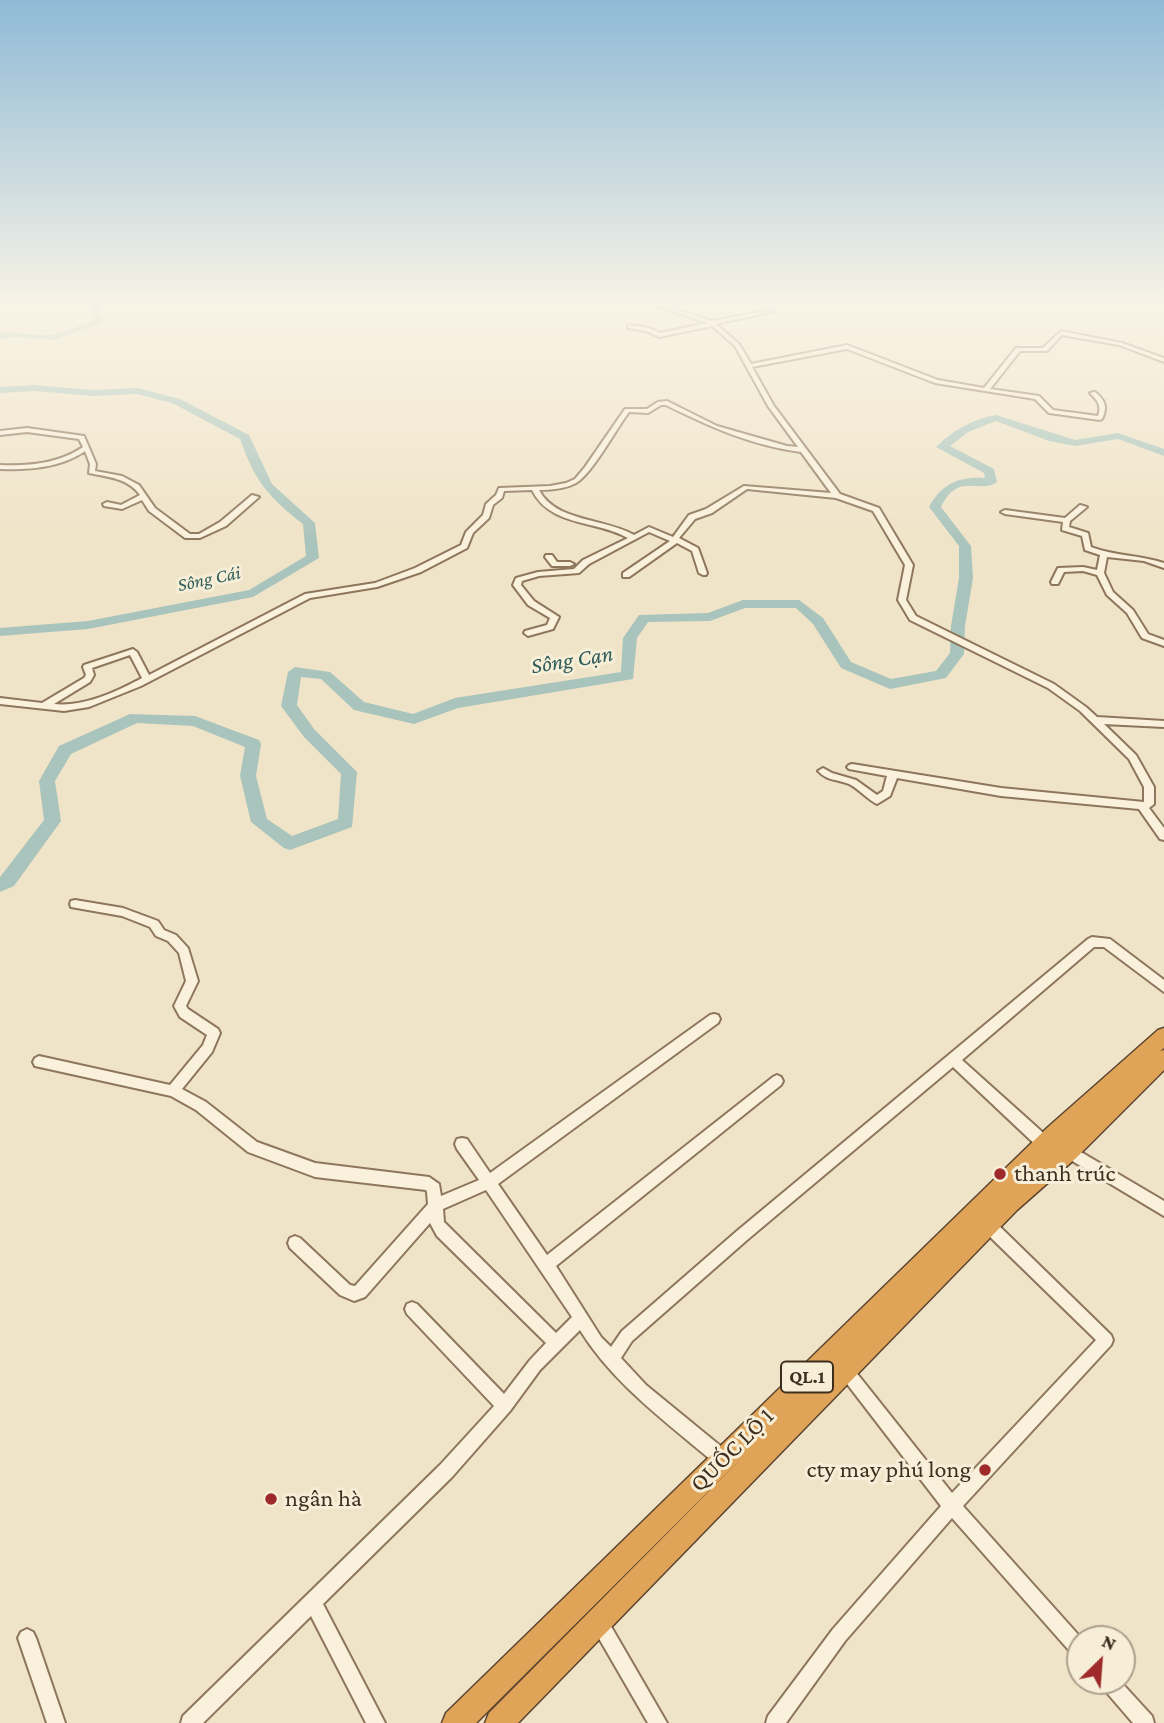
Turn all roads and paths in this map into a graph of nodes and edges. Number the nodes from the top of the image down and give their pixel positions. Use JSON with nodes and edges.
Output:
{"nodes":[{"id":1,"x":759,"y":382,"type":"edge"},
{"id":2,"x":939,"y":382,"type":"edge"},
{"id":3,"x":994,"y":382,"type":"edge"},
{"id":4,"x":985,"y":390,"type":"junction"},
{"id":5,"x":1093,"y":393,"type":"dead end"},
{"id":6,"x":0,"y":433,"type":"edge"},
{"id":7,"x":85,"y":448,"type":"junction"},
{"id":8,"x":804,"y":450,"type":"junction"},
{"id":9,"x":0,"y":467,"type":"edge"},
{"id":10,"x":534,"y":488,"type":"junction"},
{"id":11,"x":837,"y":496,"type":"junction"},
{"id":12,"x":142,"y":497,"type":"junction"},
{"id":13,"x":255,"y":497,"type":"dead end"},
{"id":14,"x":107,"y":503,"type":"dead end"},
{"id":15,"x":1083,"y":507,"type":"dead end"},
{"id":16,"x":1005,"y":512,"type":"dead end"},
{"id":17,"x":1068,"y":514,"type":"junction"},
{"id":18,"x":634,"y":538,"type":"junction"},
{"id":19,"x":676,"y":540,"type":"junction"},
{"id":20,"x":1104,"y":554,"type":"junction"},
{"id":21,"x":549,"y":557,"type":"dead end"},
{"id":22,"x":583,"y":564,"type":"junction"},
{"id":23,"x":1164,"y":566,"type":"edge"},
{"id":24,"x":703,"y":572,"type":"dead end"},
{"id":25,"x":1100,"y":573,"type":"junction"},
{"id":26,"x":626,"y":575,"type":"dead end"},
{"id":27,"x":1055,"y":582,"type":"dead end"},
{"id":28,"x":528,"y":633,"type":"dead end"},
{"id":29,"x":1164,"y":643,"type":"edge"},
{"id":30,"x":147,"y":679,"type":"junction"},
{"id":31,"x":0,"y":701,"type":"edge"},
{"id":32,"x":43,"y":706,"type":"junction"},
{"id":33,"x":1096,"y":720,"type":"junction"},
{"id":34,"x":1164,"y":724,"type":"edge"},
{"id":35,"x":852,"y":767,"type":"dead end"},
{"id":36,"x":823,"y":771,"type":"dead end"},
{"id":37,"x":893,"y":774,"type":"junction"},
{"id":38,"x":1142,"y":806,"type":"junction"},
{"id":39,"x":1163,"y":833,"type":"edge"},
{"id":40,"x":75,"y":905,"type":"dead end"},
{"id":41,"x":1164,"y":987,"type":"edge"},
{"id":42,"x":714,"y":1019,"type":"dead end"},
{"id":43,"x":1164,"y":1036,"type":"edge"},
{"id":44,"x":952,"y":1058,"type":"junction"},
{"id":45,"x":1164,"y":1058,"type":"edge"},
{"id":46,"x":39,"y":1062,"type":"dead end"},
{"id":47,"x":777,"y":1081,"type":"dead end"},
{"id":48,"x":173,"y":1091,"type":"junction"},
{"id":49,"x":462,"y":1144,"type":"dead end"},
{"id":50,"x":1045,"y":1144,"type":"junction"},
{"id":51,"x":1069,"y":1151,"type":"junction"},
{"id":52,"x":489,"y":1182,"type":"junction"},
{"id":53,"x":437,"y":1205,"type":"junction"},
{"id":54,"x":1164,"y":1209,"type":"edge"},
{"id":55,"x":988,"y":1225,"type":"junction"},
{"id":56,"x":295,"y":1243,"type":"dead end"},
{"id":57,"x":547,"y":1264,"type":"junction"},
{"id":58,"x":412,"y":1309,"type":"dead end"},
{"id":59,"x":581,"y":1318,"type":"junction"},
{"id":60,"x":556,"y":1343,"type":"junction"},
{"id":61,"x":611,"y":1359,"type":"junction"},
{"id":62,"x":846,"y":1371,"type":"junction"},
{"id":63,"x":505,"y":1406,"type":"junction"},
{"id":64,"x":723,"y":1459,"type":"junction"},
{"id":65,"x":952,"y":1506,"type":"junction"},
{"id":66,"x":313,"y":1602,"type":"junction"},
{"id":67,"x":598,"y":1619,"type":"junction"},
{"id":68,"x":1066,"y":1634,"type":"edge"},
{"id":69,"x":27,"y":1638,"type":"dead end"},
{"id":70,"x":484,"y":1695,"type":"junction"},
{"id":71,"x":1120,"y":1695,"type":"edge"},
{"id":72,"x":51,"y":1721,"type":"edge"},
{"id":73,"x":190,"y":1723,"type":"edge"},
{"id":74,"x":376,"y":1723,"type":"edge"},
{"id":75,"x":456,"y":1723,"type":"edge"},
{"id":76,"x":499,"y":1723,"type":"edge"},
{"id":77,"x":658,"y":1723,"type":"edge"},
{"id":78,"x":775,"y":1723,"type":"edge"},
{"id":79,"x":1145,"y":1723,"type":"edge"}],
"edges":[{"from":1,"to":8,"type":"street"},
{"from":2,"to":4,"type":"street"},
{"from":3,"to":4,"type":"street"},
{"from":4,"to":5,"type":"street"},
{"from":6,"to":7,"type":"street"},
{"from":7,"to":9,"type":"street"},
{"from":7,"to":12,"type":"street"},
{"from":8,"to":10,"type":"street"},
{"from":8,"to":11,"type":"street"},
{"from":10,"to":18,"type":"street"},
{"from":10,"to":30,"type":"street"},
{"from":11,"to":19,"type":"street"},
{"from":11,"to":33,"type":"street"},
{"from":12,"to":13,"type":"street"},
{"from":12,"to":14,"type":"street"},
{"from":15,"to":17,"type":"street"},
{"from":16,"to":17,"type":"street"},
{"from":17,"to":20,"type":"street"},
{"from":18,"to":19,"type":"street"},
{"from":18,"to":22,"type":"street"},
{"from":19,"to":24,"type":"street"},
{"from":19,"to":26,"type":"street"},
{"from":20,"to":23,"type":"street"},
{"from":20,"to":25,"type":"street"},
{"from":21,"to":22,"type":"street"},
{"from":22,"to":28,"type":"street"},
{"from":25,"to":27,"type":"street"},
{"from":25,"to":29,"type":"street"},
{"from":30,"to":32,"type":"street"},
{"from":30,"to":32,"type":"street"},
{"from":31,"to":32,"type":"street"},
{"from":33,"to":34,"type":"street"},
{"from":33,"to":38,"type":"street"},
{"from":35,"to":37,"type":"street"},
{"from":36,"to":37,"type":"street"},
{"from":37,"to":38,"type":"street"},
{"from":38,"to":39,"type":"street"},
{"from":40,"to":48,"type":"street"},
{"from":41,"to":44,"type":"street"},
{"from":42,"to":52,"type":"street"},
{"from":43,"to":50,"type":"highway","name":"QUỐC LỘ 1","number":"QL.1"},
{"from":44,"to":50,"type":"street"},
{"from":44,"to":61,"type":"street"},
{"from":45,"to":51,"type":"highway","name":"QUỐC LỘ 1","number":"QL.1"},
{"from":46,"to":48,"type":"street"},
{"from":47,"to":57,"type":"street"},
{"from":48,"to":53,"type":"street"},
{"from":49,"to":52,"type":"street"},
{"from":50,"to":64,"type":"highway","name":"QUỐC LỘ 1","number":"QL.1"},
{"from":51,"to":54,"type":"street"},
{"from":51,"to":55,"type":"highway","name":"QUỐC LỘ 1","number":"QL.1"},
{"from":52,"to":53,"type":"street"},
{"from":52,"to":57,"type":"street"},
{"from":53,"to":56,"type":"street"},
{"from":53,"to":60,"type":"street"},
{"from":55,"to":62,"type":"highway","name":"QUỐC LỘ 1","number":"QL.1"},
{"from":55,"to":65,"type":"street"},
{"from":57,"to":59,"type":"street"},
{"from":58,"to":63,"type":"street"},
{"from":59,"to":60,"type":"street"},
{"from":59,"to":61,"type":"street"},
{"from":60,"to":63,"type":"street"},
{"from":61,"to":64,"type":"street"},
{"from":62,"to":65,"type":"street"},
{"from":62,"to":67,"type":"highway","name":"QUỐC LỘ 1","number":"QL.1"},
{"from":63,"to":66,"type":"street"},
{"from":64,"to":70,"type":"highway","name":"QUỐC LỘ 1","number":"QL.1"},
{"from":65,"to":68,"type":"street"},
{"from":65,"to":78,"type":"street"},
{"from":66,"to":73,"type":"street"},
{"from":66,"to":74,"type":"street"},
{"from":67,"to":76,"type":"highway","name":"QUỐC LỘ 1","number":"QL.1"},
{"from":67,"to":77,"type":"street"},
{"from":69,"to":72,"type":"street"},
{"from":70,"to":75,"type":"highway","name":"QUỐC LỘ 1","number":"QL.1"},
{"from":70,"to":76,"type":"highway"},
{"from":71,"to":79,"type":"street"}]}
